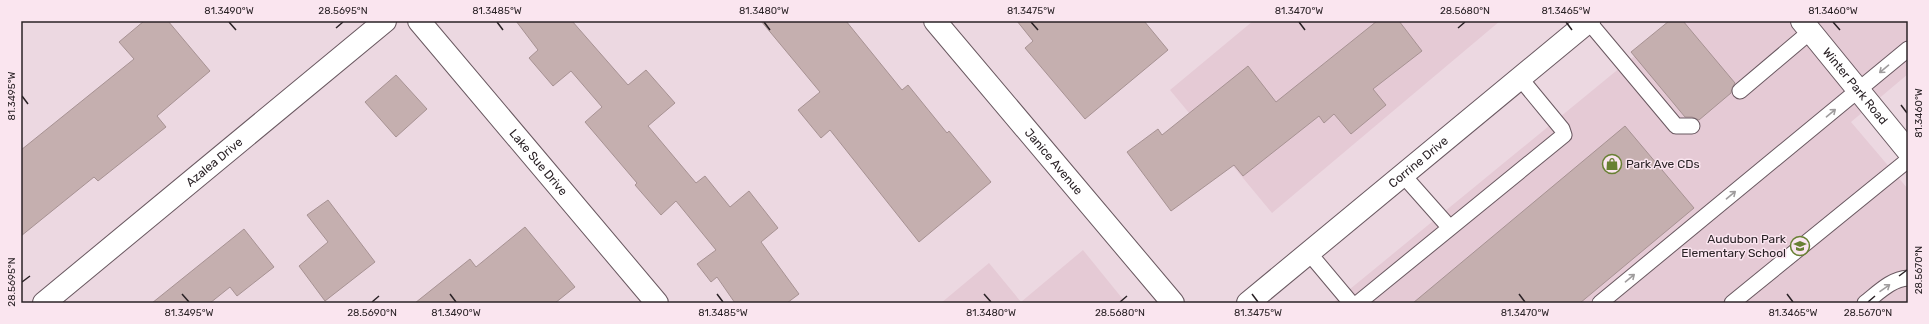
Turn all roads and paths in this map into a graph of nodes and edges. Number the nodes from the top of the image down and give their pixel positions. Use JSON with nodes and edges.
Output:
{"nodes":[{"id":1,"x":385,"y":21,"type":"edge"},
{"id":2,"x":419,"y":21,"type":"edge"},
{"id":3,"x":935,"y":21,"type":"edge"},
{"id":4,"x":1588,"y":21,"type":"edge"},
{"id":5,"x":1807,"y":26,"type":"edge"},
{"id":6,"x":1908,"y":49,"type":"edge"},
{"id":7,"x":1520,"y":78,"type":"junction"},
{"id":8,"x":1859,"y":90,"type":"junction"},
{"id":9,"x":1740,"y":91,"type":"dead end"},
{"id":10,"x":1692,"y":126,"type":"dead end"},
{"id":11,"x":1908,"y":151,"type":"edge"},
{"id":12,"x":1908,"y":160,"type":"edge"},
{"id":13,"x":1403,"y":175,"type":"junction"},
{"id":14,"x":1450,"y":228,"type":"junction"},
{"id":15,"x":1309,"y":253,"type":"junction"},
{"id":16,"x":1908,"y":278,"type":"edge"},
{"id":17,"x":654,"y":302,"type":"edge"},
{"id":18,"x":44,"y":303,"type":"edge"},
{"id":19,"x":1173,"y":303,"type":"edge"},
{"id":20,"x":1248,"y":303,"type":"edge"},
{"id":21,"x":1351,"y":303,"type":"edge"},
{"id":22,"x":1358,"y":303,"type":"edge"},
{"id":23,"x":1600,"y":303,"type":"edge"},
{"id":24,"x":1732,"y":303,"type":"edge"},
{"id":25,"x":1865,"y":303,"type":"edge"}],
"edges":[{"from":1,"to":18,"type":"street","name":"Azalea Drive"},
{"from":2,"to":17,"type":"street","name":"Lake Sue Drive"},
{"from":3,"to":19,"type":"street","name":"Janice Avenue"},
{"from":4,"to":7,"type":"street","name":"Corrine Drive"},
{"from":4,"to":10,"type":"lane"},
{"from":5,"to":8,"type":"street","name":"Winter Park Road"},
{"from":5,"to":9,"type":"lane"},
{"from":6,"to":8,"type":"lane","one_way":true},
{"from":7,"to":13,"type":"street","name":"Corrine Drive"},
{"from":7,"to":14,"type":"lane"},
{"from":8,"to":11,"type":"street","name":"Winter Park Road"},
{"from":23,"to":8,"type":"lane","one_way":true},
{"from":12,"to":24,"type":"lane"},
{"from":13,"to":14,"type":"lane"},
{"from":13,"to":15,"type":"street","name":"Corrine Drive"},
{"from":14,"to":22,"type":"lane"},
{"from":15,"to":20,"type":"street","name":"Corrine Drive"},
{"from":15,"to":21,"type":"lane"},
{"from":25,"to":16,"type":"lane","one_way":true}]}
